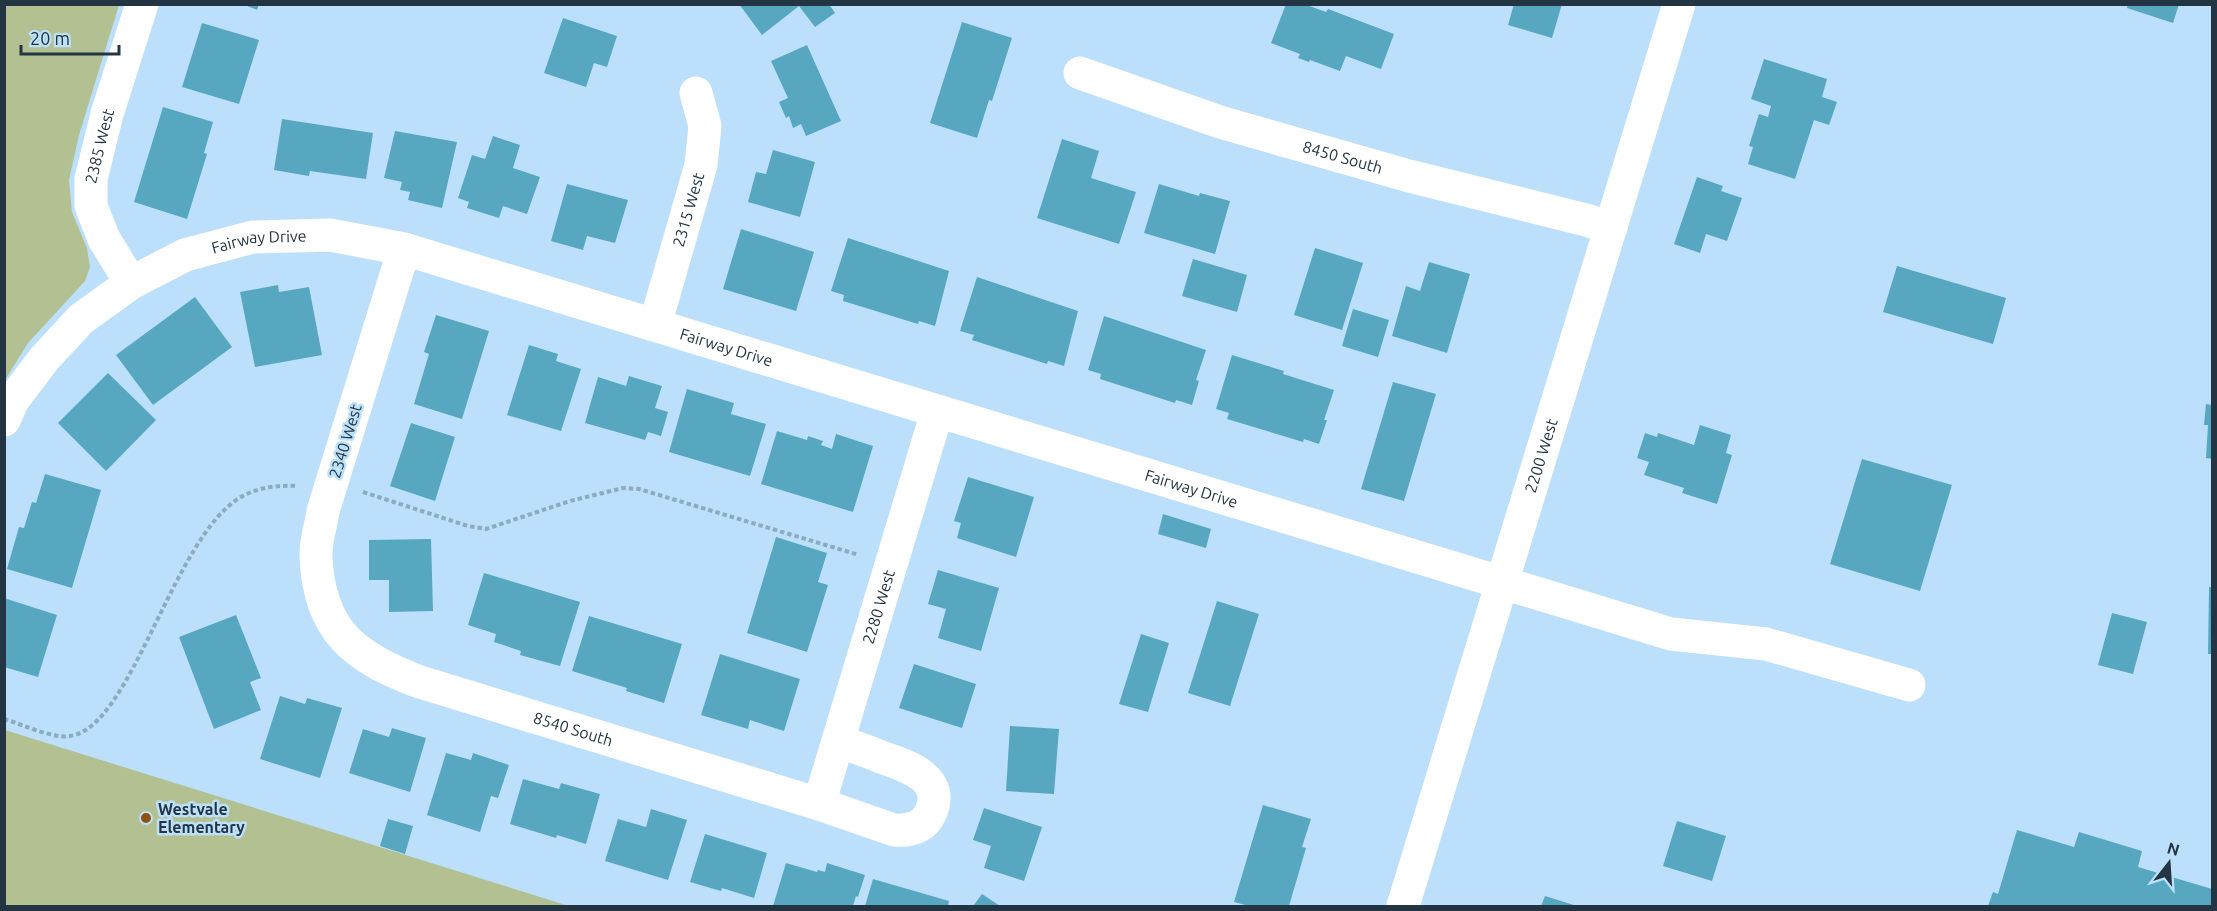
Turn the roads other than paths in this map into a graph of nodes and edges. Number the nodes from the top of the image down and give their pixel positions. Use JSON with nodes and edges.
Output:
{"nodes":[{"id":1,"x":142,"y":4,"type":"edge"},
{"id":2,"x":1679,"y":4,"type":"edge"},
{"id":3,"x":1080,"y":73,"type":"dead end"},
{"id":4,"x":696,"y":93,"type":"dead end"},
{"id":5,"x":1611,"y":228,"type":"junction"},
{"id":6,"x":404,"y":249,"type":"junction"},
{"id":7,"x":131,"y":283,"type":"junction"},
{"id":8,"x":655,"y":325,"type":"junction"},
{"id":9,"x":937,"y":412,"type":"junction"},
{"id":10,"x":4,"y":420,"type":"edge"},
{"id":11,"x":1502,"y":583,"type":"junction"},
{"id":12,"x":339,"y":634,"type":"joint"},
{"id":13,"x":1909,"y":685,"type":"dead end"},
{"id":14,"x":837,"y":741,"type":"junction"},
{"id":15,"x":819,"y":804,"type":"junction"},
{"id":16,"x":1403,"y":906,"type":"edge"}],
"edges":[{"from":1,"to":7,"type":"street","name":"2385 West"},
{"from":2,"to":5,"type":"street","name":"2200 West"},
{"from":3,"to":5,"type":"street","name":"8450 South"},
{"from":4,"to":8,"type":"street","name":"2315 West"},
{"from":5,"to":11,"type":"street","name":"2200 West"},
{"from":6,"to":7,"type":"street","name":"Fairway Drive"},
{"from":6,"to":8,"type":"street","name":"Fairway Drive"},
{"from":6,"to":12,"type":"street","name":"2340 West"},
{"from":7,"to":10,"type":"street","name":"Fairway Drive"},
{"from":8,"to":9,"type":"street","name":"Fairway Drive"},
{"from":9,"to":11,"type":"street","name":"Fairway Drive"},
{"from":9,"to":14,"type":"street","name":"2280 West"},
{"from":11,"to":13,"type":"street","name":"Fairway Drive"},
{"from":11,"to":16,"type":"street","name":"2200 West"},
{"from":12,"to":15,"type":"street","name":"8540 South"},
{"from":14,"to":15,"type":"street","name":"2280 West"},
{"from":14,"to":15,"type":"street","name":"8540 South"}]}
